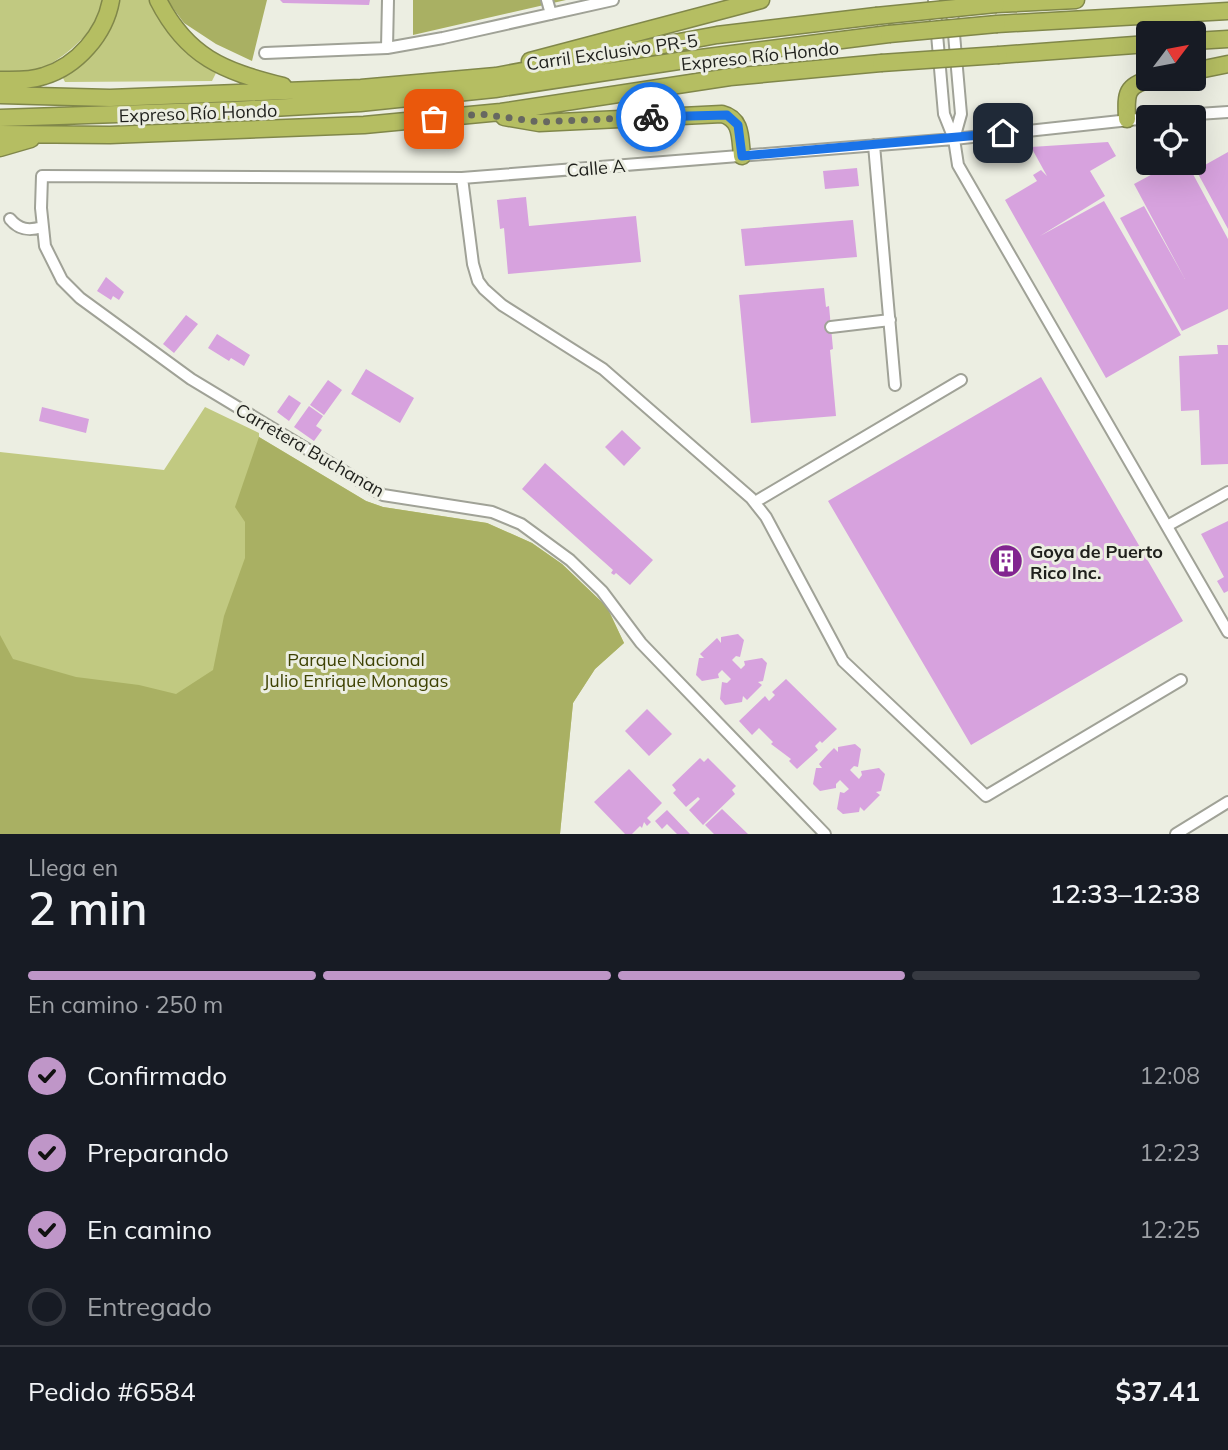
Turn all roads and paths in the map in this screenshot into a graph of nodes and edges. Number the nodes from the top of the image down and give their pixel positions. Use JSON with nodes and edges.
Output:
{"nodes":[{"id":1,"x":111,"y":0,"type":"edge"},
{"id":2,"x":158,"y":0,"type":"edge"},
{"id":3,"x":388,"y":0,"type":"edge"},
{"id":4,"x":547,"y":0,"type":"edge"},
{"id":5,"x":613,"y":0,"type":"edge"},
{"id":6,"x":761,"y":0,"type":"edge"},
{"id":7,"x":934,"y":0,"type":"edge"},
{"id":8,"x":951,"y":0,"type":"edge"},
{"id":9,"x":1076,"y":0,"type":"edge"},
{"id":10,"x":1228,"y":12,"type":"edge"},
{"id":11,"x":551,"y":14,"type":"junction"},
{"id":12,"x":1228,"y":39,"type":"edge"},
{"id":13,"x":1206,"y":40,"type":"edge"},
{"id":14,"x":1136,"y":45,"type":"edge"},
{"id":15,"x":387,"y":48,"type":"junction"},
{"id":16,"x":265,"y":53,"type":"dead end"},
{"id":17,"x":1228,"y":64,"type":"edge"},
{"id":18,"x":1206,"y":69,"type":"edge"},
{"id":19,"x":496,"y":76,"type":"junction"},
{"id":20,"x":0,"y":80,"type":"edge"},
{"id":21,"x":1136,"y":85,"type":"edge"},
{"id":22,"x":302,"y":91,"type":"junction"},
{"id":23,"x":0,"y":95,"type":"edge"},
{"id":24,"x":1228,"y":112,"type":"edge"},
{"id":25,"x":1206,"y":113,"type":"edge"},
{"id":26,"x":481,"y":114,"type":"junction"},
{"id":27,"x":0,"y":118,"type":"edge"},
{"id":28,"x":1136,"y":118,"type":"edge"},
{"id":29,"x":1128,"y":119,"type":"junction"},
{"id":30,"x":0,"y":134,"type":"edge"},
{"id":31,"x":50,"y":134,"type":"junction"},
{"id":32,"x":954,"y":139,"type":"junction"},
{"id":33,"x":874,"y":145,"type":"junction"},
{"id":34,"x":0,"y":148,"type":"edge"},
{"id":35,"x":742,"y":156,"type":"junction"},
{"id":36,"x":42,"y":176,"type":"joint"},
{"id":37,"x":462,"y":178,"type":"junction"},
{"id":38,"x":10,"y":219,"type":"dead end"},
{"id":39,"x":42,"y":227,"type":"junction"},
{"id":40,"x":890,"y":320,"type":"junction"},
{"id":41,"x":831,"y":327,"type":"dead end"},
{"id":42,"x":961,"y":380,"type":"dead end"},
{"id":43,"x":895,"y":385,"type":"dead end"},
{"id":44,"x":1228,"y":492,"type":"edge"},
{"id":45,"x":755,"y":502,"type":"junction"},
{"id":46,"x":1167,"y":526,"type":"junction"},
{"id":47,"x":1228,"y":632,"type":"edge"},
{"id":48,"x":1181,"y":680,"type":"dead end"},
{"id":49,"x":1228,"y":802,"type":"edge"},
{"id":50,"x":825,"y":834,"type":"edge"},
{"id":51,"x":1176,"y":834,"type":"edge"}],
"edges":[{"from":1,"to":20,"type":"highway"},
{"from":2,"to":22,"type":"highway"},
{"from":3,"to":15,"type":"street"},
{"from":4,"to":11,"type":"street"},
{"from":5,"to":11,"type":"street"},
{"from":6,"to":19,"type":"highway"},
{"from":7,"to":32,"type":"street"},
{"from":8,"to":32,"type":"street"},
{"from":9,"to":19,"type":"highway","name":"Expreso Río Hondo","bridge":true},
{"from":10,"to":27,"type":"highway","name":"Carril Exclusivo PR-5","bridge":true},
{"from":11,"to":15,"type":"street"},
{"from":12,"to":13,"type":"highway"},
{"from":14,"to":26,"type":"highway","name":"Expreso Río Hondo","bridge":true},
{"from":15,"to":16,"type":"street"},
{"from":17,"to":18,"type":"highway"},
{"from":19,"to":22,"type":"highway","name":"Expreso Río Hondo"},
{"from":21,"to":29,"type":"highway"},
{"from":22,"to":23,"type":"highway","name":"Expreso Río Hondo"},
{"from":24,"to":25,"type":"street","name":"Calle A"},
{"from":26,"to":31,"type":"highway","name":"Expreso Río Hondo"},
{"from":26,"to":35,"type":"highway"},
{"from":28,"to":29,"type":"street","name":"Calle A"},
{"from":29,"to":32,"type":"street","name":"Calle A"},
{"from":30,"to":31,"type":"highway","name":"Expreso Río Hondo"},
{"from":31,"to":34,"type":"highway"},
{"from":32,"to":33,"type":"street","name":"Calle A"},
{"from":32,"to":46,"type":"street"},
{"from":33,"to":35,"type":"street","name":"Calle A"},
{"from":33,"to":40,"type":"street"},
{"from":35,"to":37,"type":"street","name":"Calle A"},
{"from":36,"to":37,"type":"street","name":"Calle A"},
{"from":36,"to":39,"type":"street","name":"Carretera Buchanan"},
{"from":37,"to":45,"type":"street"},
{"from":38,"to":39,"type":"street"},
{"from":39,"to":50,"type":"street","name":"Carretera Buchanan"},
{"from":40,"to":41,"type":"street"},
{"from":40,"to":43,"type":"street"},
{"from":42,"to":45,"type":"street"},
{"from":44,"to":46,"type":"street"},
{"from":45,"to":48,"type":"street"},
{"from":46,"to":47,"type":"street"},
{"from":49,"to":51,"type":"street"}]}
